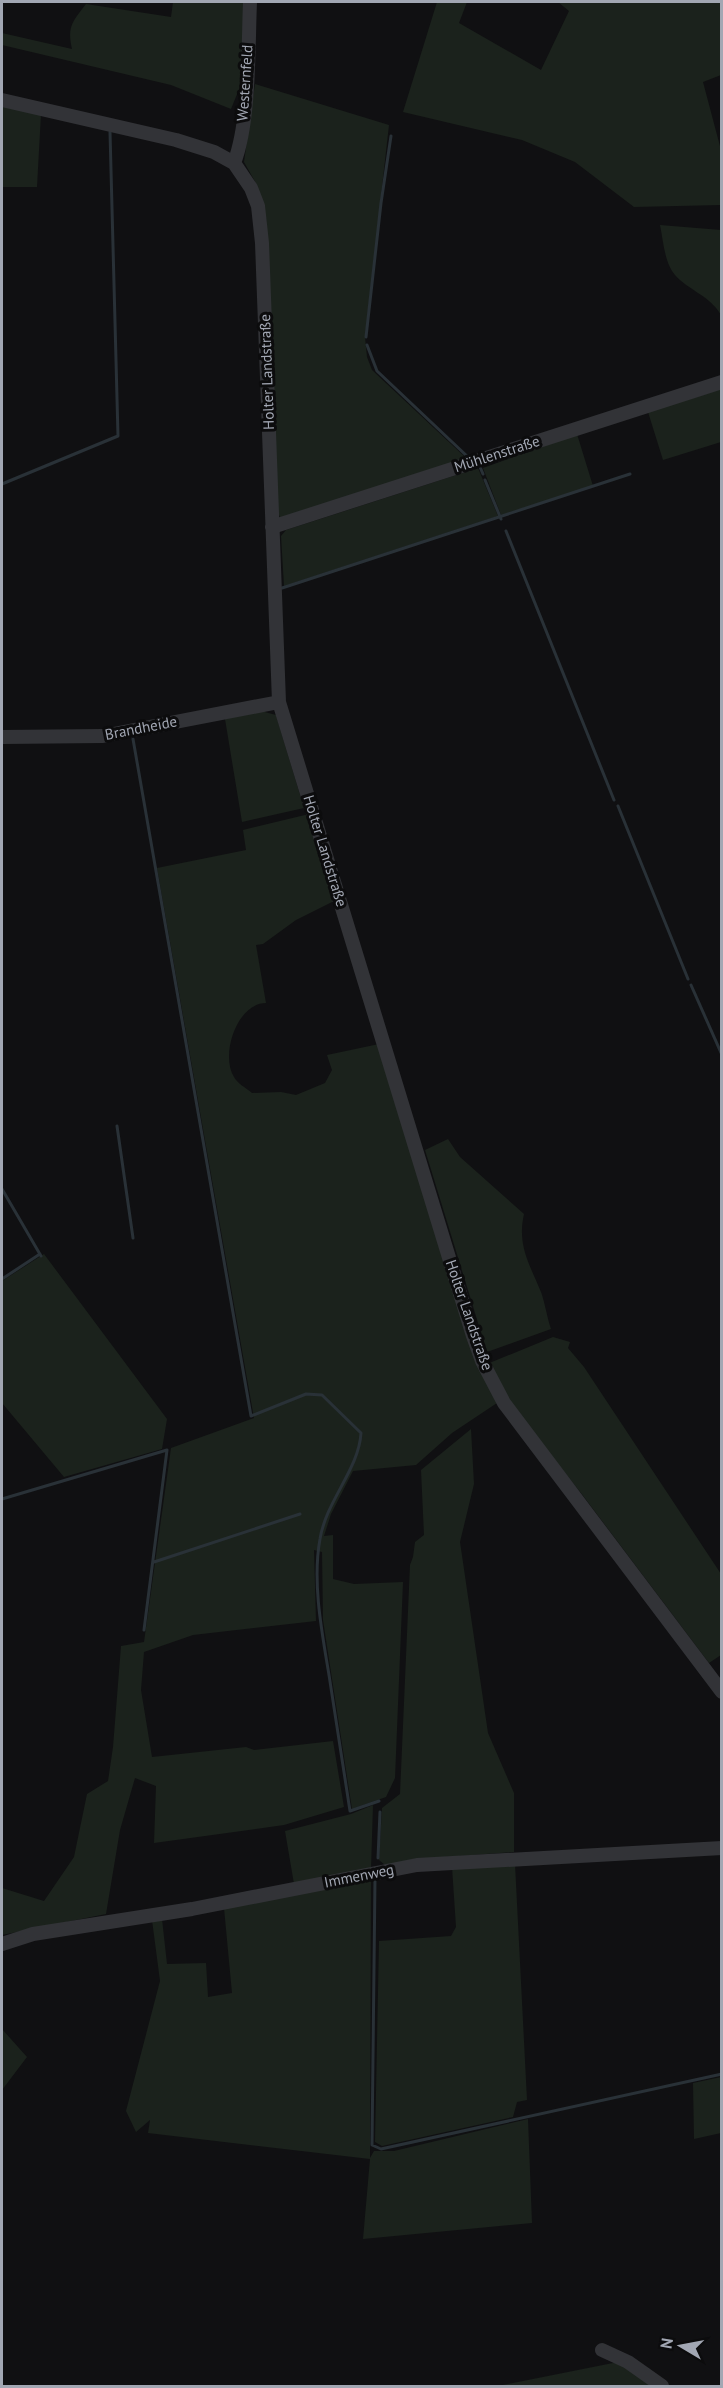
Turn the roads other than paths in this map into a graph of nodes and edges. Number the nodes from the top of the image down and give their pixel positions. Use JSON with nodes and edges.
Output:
{"nodes":[{"id":1,"x":250,"y":2,"type":"edge"},
{"id":2,"x":2,"y":100,"type":"edge"},
{"id":3,"x":234,"y":163,"type":"junction"},
{"id":4,"x":722,"y":382,"type":"edge"},
{"id":5,"x":272,"y":527,"type":"junction"},
{"id":6,"x":279,"y":702,"type":"junction"},
{"id":7,"x":2,"y":737,"type":"edge"},
{"id":8,"x":722,"y":1692,"type":"edge"},
{"id":9,"x":722,"y":1848,"type":"edge"},
{"id":10,"x":2,"y":1944,"type":"edge"},
{"id":11,"x":602,"y":2350,"type":"dead end"},
{"id":12,"x":662,"y":2386,"type":"edge"}],
"edges":[{"from":1,"to":3,"type":"street","name":"Westernfeld"},
{"from":2,"to":3,"type":"street","name":"Holter Landstraße"},
{"from":3,"to":5,"type":"street","name":"Holter Landstraße"},
{"from":4,"to":5,"type":"street","name":"Mühlenstraße"},
{"from":5,"to":6,"type":"street","name":"Holter Landstraße"},
{"from":6,"to":7,"type":"street","name":"Brandheide"},
{"from":6,"to":8,"type":"street","name":"Holter Landstraße"},
{"from":9,"to":10,"type":"street","name":"Immenweg"},
{"from":11,"to":12,"type":"street"}]}
